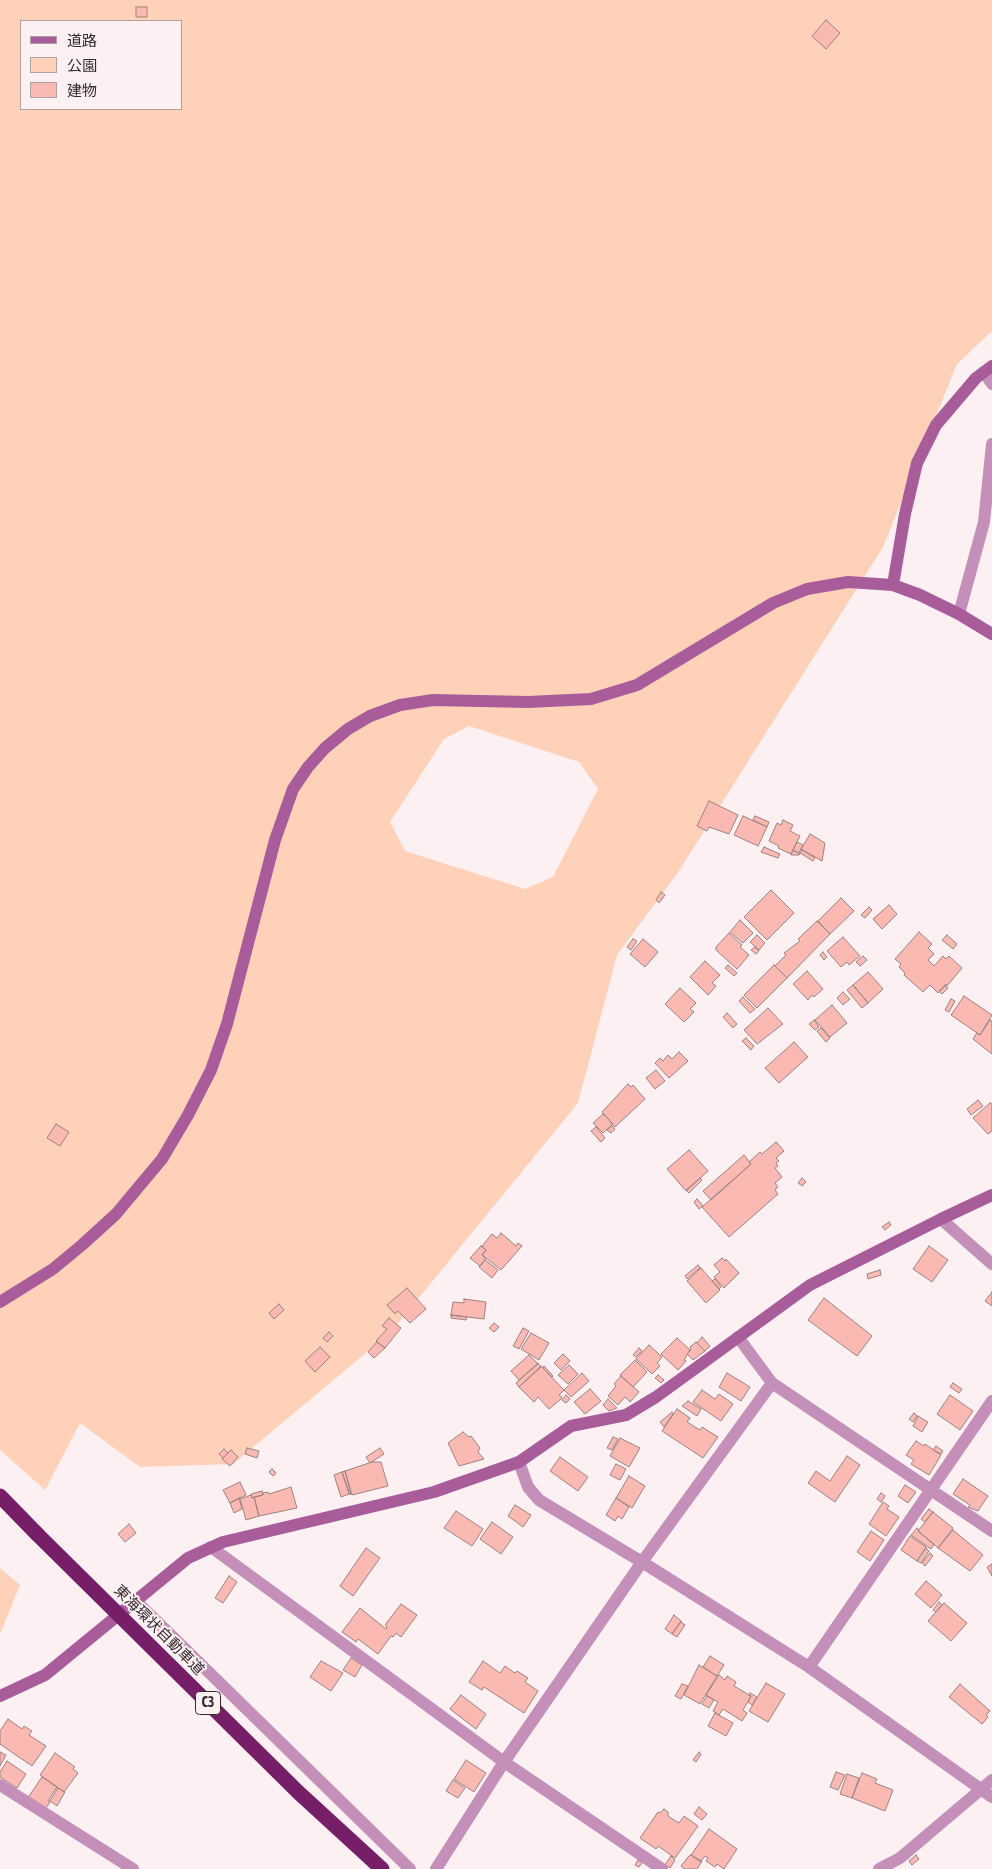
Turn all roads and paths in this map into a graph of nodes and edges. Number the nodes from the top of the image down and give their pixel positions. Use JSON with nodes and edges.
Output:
{"nodes":[{"id":1,"x":988,"y":369,"type":"edge"},
{"id":2,"x":992,"y":384,"type":"edge"},
{"id":3,"x":992,"y":444,"type":"edge"},
{"id":4,"x":893,"y":585,"type":"junction"},
{"id":5,"x":959,"y":614,"type":"junction"},
{"id":6,"x":992,"y":634,"type":"edge"},
{"id":7,"x":992,"y":1195,"type":"edge"},
{"id":8,"x":941,"y":1219,"type":"junction"},
{"id":9,"x":992,"y":1264,"type":"edge"},
{"id":10,"x":0,"y":1302,"type":"edge"},
{"id":11,"x":738,"y":1337,"type":"junction"},
{"id":12,"x":772,"y":1383,"type":"junction"},
{"id":13,"x":992,"y":1401,"type":"edge"},
{"id":14,"x":519,"y":1462,"type":"junction"},
{"id":15,"x":931,"y":1489,"type":"junction"},
{"id":16,"x":0,"y":1496,"type":"edge"},
{"id":17,"x":992,"y":1531,"type":"edge"},
{"id":18,"x":211,"y":1547,"type":"junction"},
{"id":19,"x":642,"y":1562,"type":"junction"},
{"id":20,"x":135,"y":1600,"type":"junction"},
{"id":21,"x":809,"y":1667,"type":"junction"},
{"id":22,"x":0,"y":1696,"type":"edge"},
{"id":23,"x":504,"y":1762,"type":"junction"},
{"id":24,"x":992,"y":1780,"type":"edge"},
{"id":25,"x":0,"y":1785,"type":"edge"},
{"id":26,"x":980,"y":1790,"type":"junction"},
{"id":27,"x":992,"y":1797,"type":"edge"},
{"id":28,"x":133,"y":1869,"type":"edge"},
{"id":29,"x":382,"y":1869,"type":"edge"},
{"id":30,"x":410,"y":1869,"type":"edge"},
{"id":31,"x":436,"y":1869,"type":"edge"},
{"id":32,"x":662,"y":1869,"type":"edge"},
{"id":33,"x":879,"y":1869,"type":"edge"}],
"edges":[{"from":1,"to":2,"type":"street"},
{"from":1,"to":4,"type":"street"},
{"from":3,"to":5,"type":"street"},
{"from":4,"to":5,"type":"street"},
{"from":4,"to":10,"type":"street"},
{"from":5,"to":6,"type":"street"},
{"from":7,"to":8,"type":"street"},
{"from":8,"to":9,"type":"street"},
{"from":8,"to":11,"type":"street"},
{"from":11,"to":12,"type":"street"},
{"from":11,"to":14,"type":"street"},
{"from":12,"to":15,"type":"street"},
{"from":12,"to":19,"type":"street"},
{"from":13,"to":15,"type":"street"},
{"from":14,"to":18,"type":"street"},
{"from":14,"to":19,"type":"street"},
{"from":15,"to":17,"type":"street"},
{"from":15,"to":21,"type":"street"},
{"from":16,"to":29,"type":"highway","name":"東海環状自動車道","number":"C3","bridge":true},
{"from":18,"to":20,"type":"street"},
{"from":18,"to":23,"type":"street"},
{"from":19,"to":21,"type":"street"},
{"from":19,"to":23,"type":"street"},
{"from":20,"to":22,"type":"street"},
{"from":20,"to":30,"type":"street"},
{"from":21,"to":26,"type":"street"},
{"from":23,"to":31,"type":"street"},
{"from":23,"to":32,"type":"street"},
{"from":24,"to":26,"type":"street"},
{"from":25,"to":28,"type":"street"},
{"from":26,"to":27,"type":"street"},
{"from":26,"to":33,"type":"street"}]}
